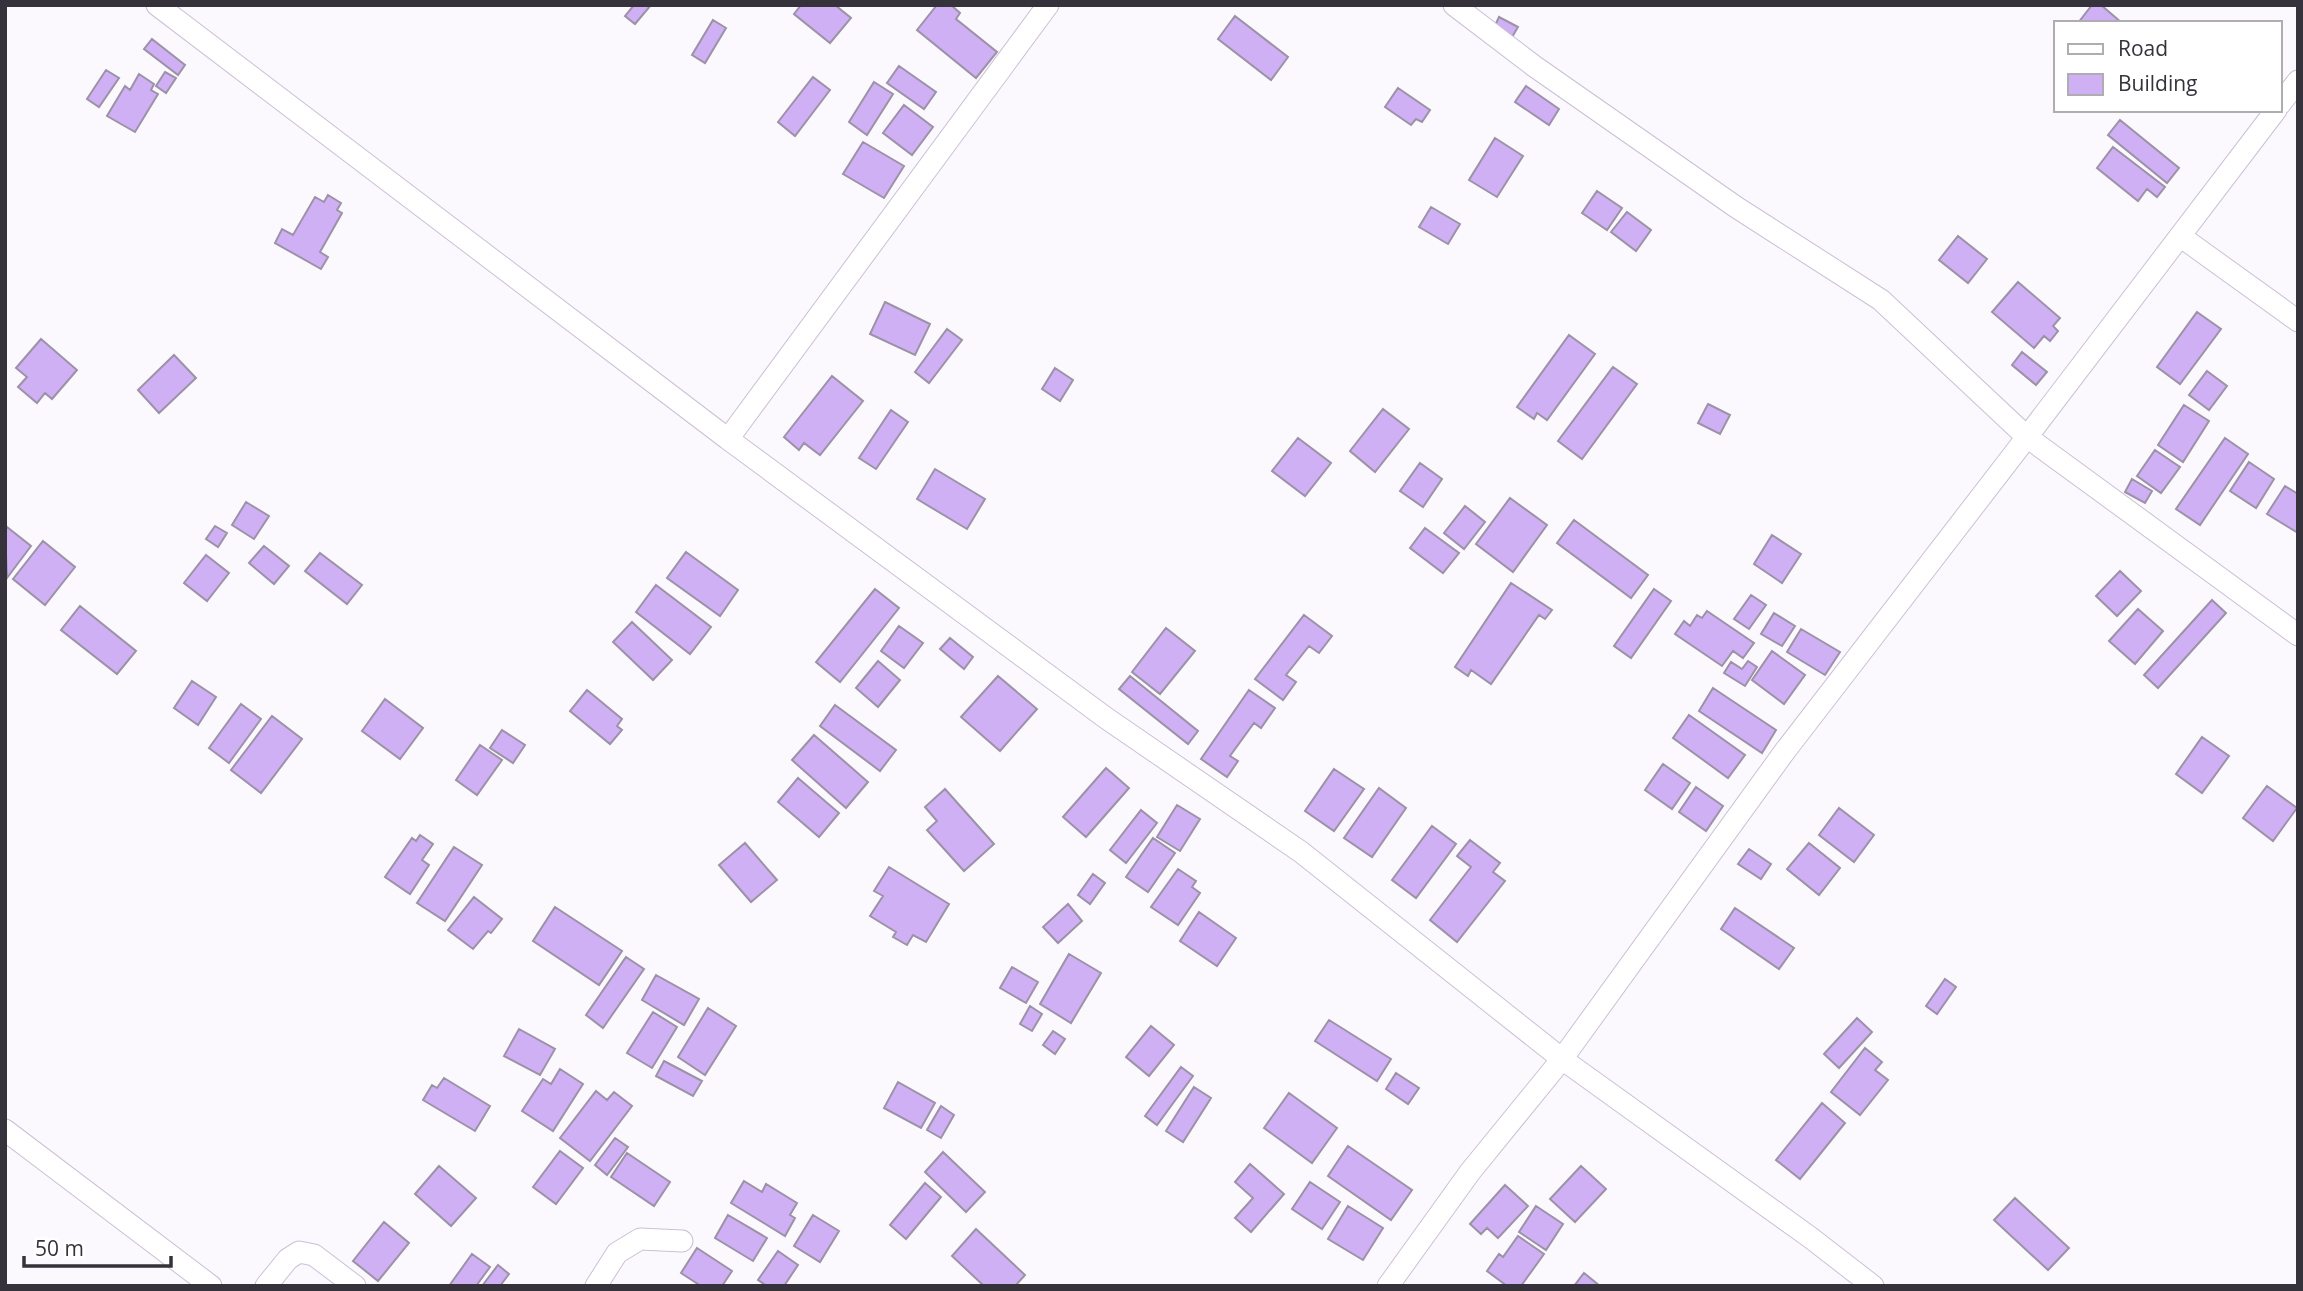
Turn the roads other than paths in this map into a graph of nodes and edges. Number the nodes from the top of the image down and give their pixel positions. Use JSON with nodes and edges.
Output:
{"nodes":[{"id":1,"x":157,"y":5,"type":"edge"},
{"id":2,"x":1048,"y":5,"type":"edge"},
{"id":3,"x":1454,"y":5,"type":"edge"},
{"id":4,"x":2298,"y":81,"type":"edge"},
{"id":5,"x":2282,"y":101,"type":"edge"},
{"id":6,"x":2274,"y":112,"type":"edge"},
{"id":7,"x":2180,"y":236,"type":"junction"},
{"id":8,"x":2298,"y":321,"type":"edge"},
{"id":9,"x":2027,"y":438,"type":"junction"},
{"id":10,"x":728,"y":439,"type":"junction"},
{"id":11,"x":2298,"y":635,"type":"edge"},
{"id":12,"x":1562,"y":1059,"type":"junction"},
{"id":13,"x":5,"y":1130,"type":"edge"},
{"id":14,"x":682,"y":1241,"type":"dead end"},
{"id":15,"x":211,"y":1286,"type":"edge"},
{"id":16,"x":266,"y":1286,"type":"edge"},
{"id":17,"x":355,"y":1286,"type":"edge"},
{"id":18,"x":596,"y":1286,"type":"edge"},
{"id":19,"x":1388,"y":1286,"type":"edge"},
{"id":20,"x":1873,"y":1286,"type":"edge"}],
"edges":[{"from":1,"to":10,"type":"street"},
{"from":2,"to":10,"type":"street"},
{"from":3,"to":9,"type":"street"},
{"from":4,"to":5,"type":"street"},
{"from":6,"to":7,"type":"street"},
{"from":7,"to":8,"type":"street"},
{"from":7,"to":9,"type":"street"},
{"from":9,"to":11,"type":"street"},
{"from":9,"to":12,"type":"street"},
{"from":10,"to":12,"type":"street"},
{"from":12,"to":19,"type":"street"},
{"from":12,"to":20,"type":"street"},
{"from":13,"to":15,"type":"street"},
{"from":14,"to":18,"type":"street"},
{"from":16,"to":17,"type":"street"}]}
